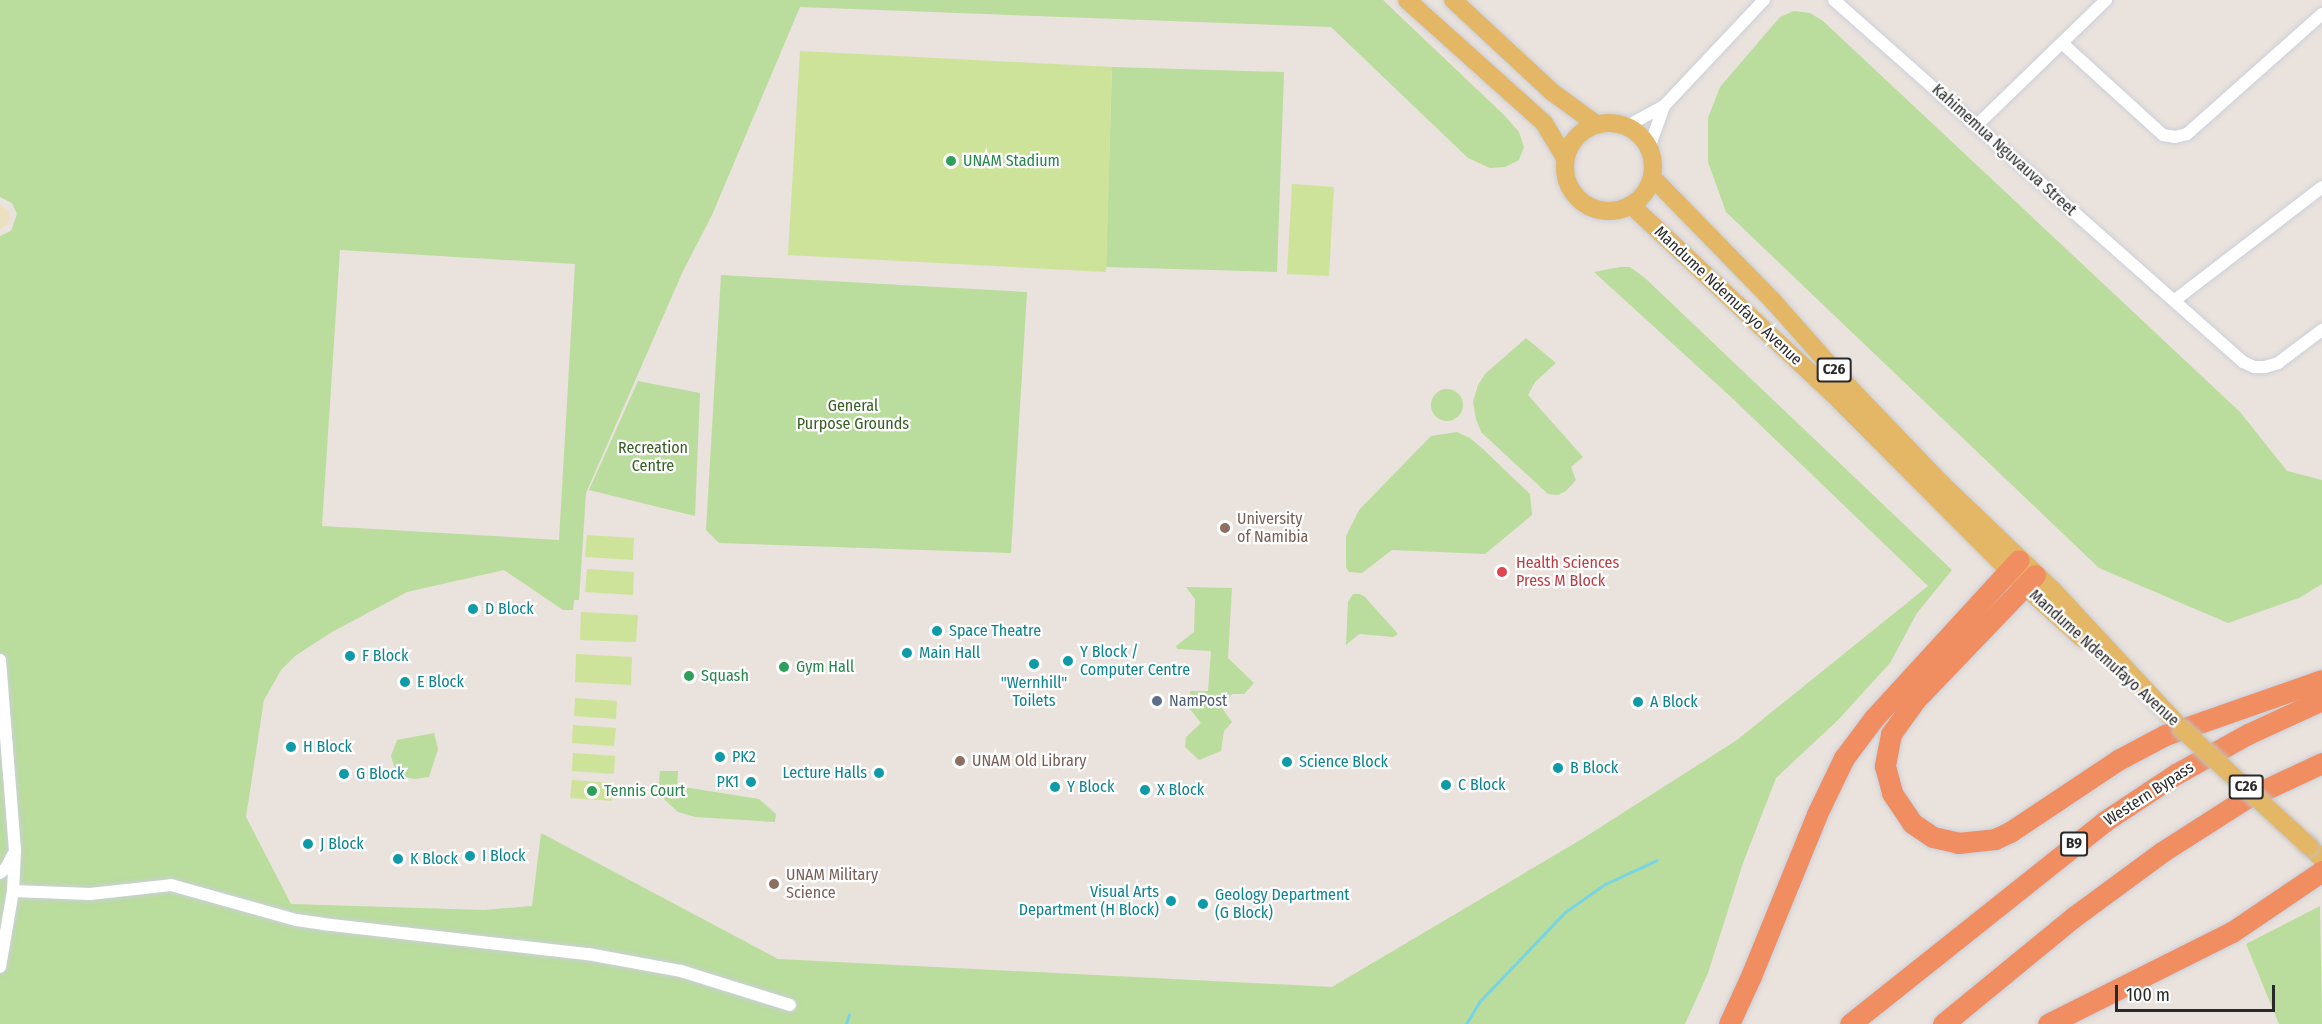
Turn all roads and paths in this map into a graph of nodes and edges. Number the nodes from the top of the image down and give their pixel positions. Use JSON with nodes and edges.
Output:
{"nodes":[{"id":1,"x":1407,"y":0,"type":"edge"},
{"id":2,"x":1453,"y":0,"type":"edge"},
{"id":3,"x":1764,"y":0,"type":"edge"},
{"id":4,"x":1834,"y":0,"type":"edge"},
{"id":5,"x":2106,"y":0,"type":"edge"},
{"id":6,"x":2322,"y":14,"type":"edge"},
{"id":7,"x":2063,"y":44,"type":"junction"},
{"id":8,"x":1664,"y":106,"type":"junction"},
{"id":9,"x":1596,"y":124,"type":"junction"},
{"id":10,"x":1977,"y":125,"type":"junction"},
{"id":11,"x":1627,"y":126,"type":"junction"},
{"id":12,"x":1650,"y":152,"type":"junction"},
{"id":13,"x":1565,"y":158,"type":"junction"},
{"id":14,"x":1652,"y":177,"type":"junction"},
{"id":15,"x":2322,"y":187,"type":"edge"},
{"id":16,"x":1637,"y":200,"type":"junction"},
{"id":17,"x":2175,"y":300,"type":"junction"},
{"id":18,"x":2322,"y":330,"type":"edge"},
{"id":19,"x":2022,"y":573,"type":"junction"},
{"id":20,"x":0,"y":660,"type":"edge"},
{"id":21,"x":2322,"y":680,"type":"edge"},
{"id":22,"x":2322,"y":700,"type":"edge"},
{"id":23,"x":2182,"y":729,"type":"junction"},
{"id":24,"x":2322,"y":763,"type":"edge"},
{"id":25,"x":15,"y":852,"type":"junction"},
{"id":26,"x":2316,"y":852,"type":"edge"},
{"id":27,"x":2322,"y":871,"type":"edge"},
{"id":28,"x":0,"y":873,"type":"edge"},
{"id":29,"x":13,"y":891,"type":"junction"},
{"id":30,"x":0,"y":967,"type":"edge"},
{"id":31,"x":790,"y":1005,"type":"dead end"},
{"id":32,"x":1729,"y":1024,"type":"edge"},
{"id":33,"x":1850,"y":1024,"type":"edge"},
{"id":34,"x":1943,"y":1024,"type":"edge"},
{"id":35,"x":2048,"y":1024,"type":"edge"}],
"edges":[{"from":1,"to":13,"type":"main road"},
{"from":2,"to":9,"type":"main road"},
{"from":3,"to":8,"type":"street"},
{"from":4,"to":10,"type":"street","name":"Kahimemua Nguvauva Street"},
{"from":5,"to":7,"type":"street"},
{"from":6,"to":7,"type":"street"},
{"from":7,"to":10,"type":"street"},
{"from":8,"to":11,"type":"street"},
{"from":8,"to":12,"type":"street"},
{"from":9,"to":11,"type":"main road"},
{"from":9,"to":13,"type":"main road"},
{"from":10,"to":17,"type":"street","name":"Kahimemua Nguvauva Street"},
{"from":11,"to":12,"type":"main road"},
{"from":12,"to":14,"type":"main road"},
{"from":13,"to":16,"type":"main road"},
{"from":14,"to":16,"type":"main road"},
{"from":14,"to":19,"type":"main road","name":"Mandume Ndemufayo Avenue","number":"C26"},
{"from":15,"to":17,"type":"street"},
{"from":16,"to":19,"type":"main road","name":"Mandume Ndemufayo Avenue","number":"C26"},
{"from":17,"to":18,"type":"street","name":"Kahimemua Nguvauva Street"},
{"from":19,"to":23,"type":"main road","name":"Mandume Ndemufayo Avenue","number":"C26"},
{"from":19,"to":23,"type":"highway"},
{"from":19,"to":32,"type":"highway"},
{"from":20,"to":25,"type":"street"},
{"from":21,"to":23,"type":"highway"},
{"from":22,"to":33,"type":"highway","name":"Western Bypass","number":"B9"},
{"from":23,"to":26,"type":"main road","number":"C26","bridge":true},
{"from":24,"to":34,"type":"highway"},
{"from":25,"to":28,"type":"street"},
{"from":25,"to":29,"type":"street"},
{"from":27,"to":35,"type":"highway"},
{"from":29,"to":30,"type":"street"},
{"from":29,"to":31,"type":"street"}]}
